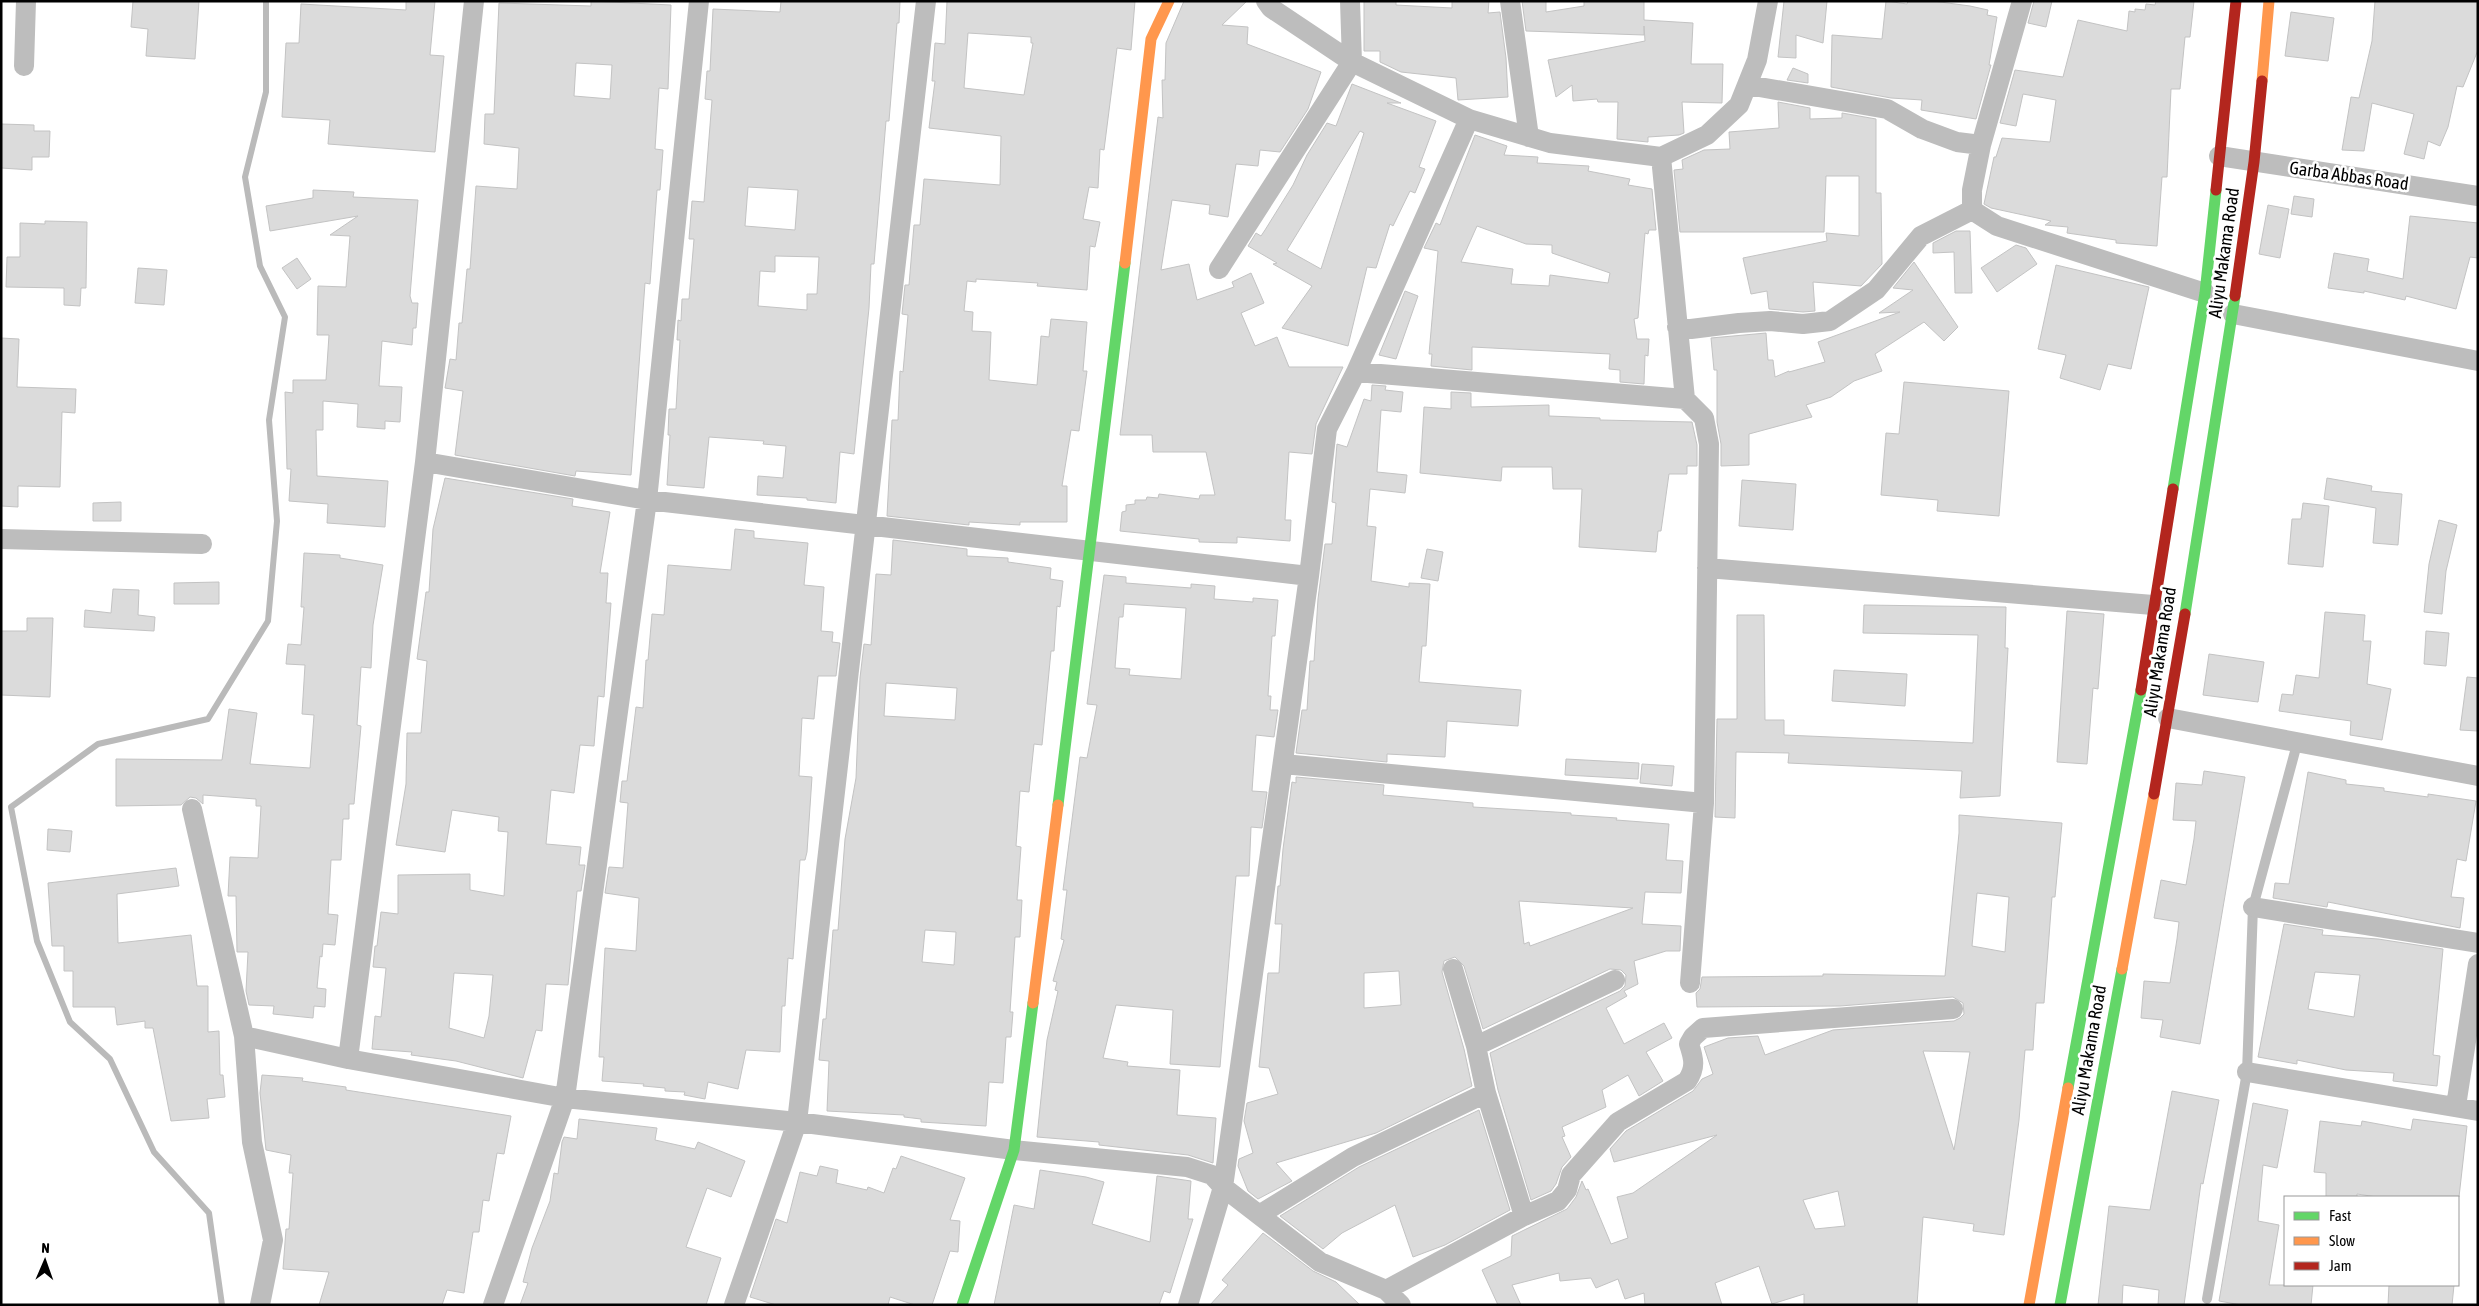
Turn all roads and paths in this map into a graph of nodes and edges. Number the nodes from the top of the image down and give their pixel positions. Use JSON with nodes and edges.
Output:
{"nodes":[{"id":1,"x":26,"y":1,"type":"edge"},
{"id":2,"x":474,"y":1,"type":"edge"},
{"id":3,"x":699,"y":1,"type":"edge"},
{"id":4,"x":926,"y":1,"type":"edge"},
{"id":5,"x":1169,"y":1,"type":"edge"},
{"id":6,"x":1266,"y":1,"type":"edge"},
{"id":7,"x":1350,"y":1,"type":"edge"},
{"id":8,"x":1510,"y":1,"type":"edge"},
{"id":9,"x":1768,"y":1,"type":"edge"},
{"id":10,"x":2022,"y":1,"type":"edge"},
{"id":11,"x":2236,"y":1,"type":"edge"},
{"id":12,"x":2269,"y":1,"type":"edge"},
{"id":13,"x":1352,"y":62,"type":"junction"},
{"id":14,"x":24,"y":66,"type":"dead end"},
{"id":15,"x":1748,"y":85,"type":"junction"},
{"id":16,"x":1469,"y":118,"type":"junction"},
{"id":17,"x":1530,"y":137,"type":"junction"},
{"id":18,"x":1981,"y":145,"type":"junction"},
{"id":19,"x":2220,"y":156,"type":"junction"},
{"id":20,"x":1661,"y":157,"type":"junction"},
{"id":21,"x":2254,"y":162,"type":"junction"},
{"id":22,"x":2478,"y":196,"type":"edge"},
{"id":23,"x":1972,"y":210,"type":"junction"},
{"id":24,"x":1219,"y":269,"type":"dead end"},
{"id":25,"x":2205,"y":293,"type":"junction"},
{"id":26,"x":2233,"y":314,"type":"junction"},
{"id":27,"x":1677,"y":328,"type":"junction"},
{"id":28,"x":2478,"y":361,"type":"edge"},
{"id":29,"x":1356,"y":372,"type":"junction"},
{"id":30,"x":1685,"y":399,"type":"junction"},
{"id":31,"x":425,"y":462,"type":"junction"},
{"id":32,"x":647,"y":500,"type":"junction"},
{"id":33,"x":868,"y":525,"type":"junction"},
{"id":34,"x":1,"y":538,"type":"edge"},
{"id":35,"x":202,"y":544,"type":"dead end"},
{"id":36,"x":1091,"y":551,"type":"junction"},
{"id":37,"x":1708,"y":568,"type":"junction"},
{"id":38,"x":1309,"y":576,"type":"junction"},
{"id":39,"x":2153,"y":605,"type":"junction"},
{"id":40,"x":2168,"y":718,"type":"junction"},
{"id":41,"x":2297,"y":744,"type":"junction"},
{"id":42,"x":1283,"y":764,"type":"junction"},
{"id":43,"x":2478,"y":776,"type":"edge"},
{"id":44,"x":1704,"y":802,"type":"junction"},
{"id":45,"x":192,"y":808,"type":"dead end"},
{"id":46,"x":2253,"y":907,"type":"junction"},
{"id":47,"x":2478,"y":943,"type":"edge"},
{"id":48,"x":2478,"y":964,"type":"edge"},
{"id":49,"x":1453,"y":968,"type":"dead end"},
{"id":50,"x":1615,"y":980,"type":"dead end"},
{"id":51,"x":1690,"y":983,"type":"dead end"},
{"id":52,"x":1953,"y":1009,"type":"dead end"},
{"id":53,"x":244,"y":1036,"type":"junction"},
{"id":54,"x":1476,"y":1046,"type":"junction"},
{"id":55,"x":348,"y":1060,"type":"junction"},
{"id":56,"x":2247,"y":1072,"type":"junction"},
{"id":57,"x":1486,"y":1092,"type":"junction"},
{"id":58,"x":565,"y":1098,"type":"junction"},
{"id":59,"x":2456,"y":1106,"type":"junction"},
{"id":60,"x":2478,"y":1111,"type":"edge"},
{"id":61,"x":798,"y":1122,"type":"junction"},
{"id":62,"x":1014,"y":1150,"type":"junction"},
{"id":63,"x":1223,"y":1187,"type":"junction"},
{"id":64,"x":1259,"y":1215,"type":"junction"},
{"id":65,"x":1524,"y":1216,"type":"junction"},
{"id":66,"x":1386,"y":1290,"type":"junction"},
{"id":67,"x":2207,"y":1299,"type":"dead end"},
{"id":68,"x":260,"y":1305,"type":"edge"},
{"id":69,"x":493,"y":1305,"type":"edge"},
{"id":70,"x":734,"y":1305,"type":"edge"},
{"id":71,"x":962,"y":1305,"type":"edge"},
{"id":72,"x":1188,"y":1305,"type":"edge"},
{"id":73,"x":1401,"y":1305,"type":"edge"},
{"id":74,"x":2029,"y":1305,"type":"edge"},
{"id":75,"x":2060,"y":1305,"type":"edge"}],
"edges":[{"from":1,"to":14,"type":"street"},
{"from":2,"to":31,"type":"street"},
{"from":3,"to":32,"type":"street"},
{"from":4,"to":33,"type":"street"},
{"from":5,"to":36,"type":"street"},
{"from":6,"to":13,"type":"street"},
{"from":7,"to":13,"type":"street"},
{"from":8,"to":17,"type":"street"},
{"from":9,"to":15,"type":"street"},
{"from":10,"to":18,"type":"street"},
{"from":11,"to":19,"type":"street","name":"Aliyu Makama Road"},
{"from":12,"to":21,"type":"street","name":"Aliyu Makama Road"},
{"from":13,"to":16,"type":"street"},
{"from":13,"to":24,"type":"street"},
{"from":15,"to":18,"type":"street"},
{"from":15,"to":20,"type":"street"},
{"from":16,"to":17,"type":"street"},
{"from":16,"to":29,"type":"street"},
{"from":17,"to":20,"type":"street"},
{"from":18,"to":23,"type":"street"},
{"from":19,"to":21,"type":"street","name":"Garba Abbas Road"},
{"from":19,"to":25,"type":"street","name":"Aliyu Makama Road"},
{"from":20,"to":27,"type":"street"},
{"from":21,"to":22,"type":"street","name":"Garba Abbas Road"},
{"from":21,"to":26,"type":"street","name":"Aliyu Makama Road"},
{"from":23,"to":25,"type":"street"},
{"from":23,"to":27,"type":"street"},
{"from":25,"to":39,"type":"street","name":"Aliyu Makama Road"},
{"from":26,"to":28,"type":"street"},
{"from":26,"to":40,"type":"street","name":"Aliyu Makama Road"},
{"from":27,"to":30,"type":"street"},
{"from":29,"to":30,"type":"street"},
{"from":29,"to":38,"type":"street"},
{"from":30,"to":37,"type":"street"},
{"from":31,"to":32,"type":"street"},
{"from":31,"to":55,"type":"street"},
{"from":32,"to":33,"type":"street"},
{"from":32,"to":58,"type":"street"},
{"from":33,"to":36,"type":"street"},
{"from":33,"to":61,"type":"street"},
{"from":34,"to":35,"type":"street"},
{"from":36,"to":38,"type":"street"},
{"from":36,"to":62,"type":"street"},
{"from":37,"to":39,"type":"street"},
{"from":37,"to":44,"type":"street"},
{"from":38,"to":42,"type":"street"},
{"from":39,"to":74,"type":"street","name":"Aliyu Makama Road"},
{"from":40,"to":41,"type":"street"},
{"from":40,"to":75,"type":"street","name":"Aliyu Makama Road"},
{"from":41,"to":43,"type":"street"},
{"from":41,"to":46,"type":"lane"},
{"from":42,"to":44,"type":"street"},
{"from":42,"to":63,"type":"street"},
{"from":44,"to":51,"type":"street"},
{"from":45,"to":53,"type":"street"},
{"from":46,"to":47,"type":"street"},
{"from":46,"to":56,"type":"lane"},
{"from":48,"to":59,"type":"street"},
{"from":49,"to":54,"type":"street"},
{"from":50,"to":54,"type":"street"},
{"from":52,"to":65,"type":"street"},
{"from":53,"to":55,"type":"street"},
{"from":53,"to":68,"type":"street"},
{"from":54,"to":57,"type":"street"},
{"from":55,"to":58,"type":"street"},
{"from":56,"to":59,"type":"street"},
{"from":56,"to":67,"type":"lane"},
{"from":57,"to":64,"type":"street"},
{"from":57,"to":65,"type":"street"},
{"from":58,"to":61,"type":"street"},
{"from":58,"to":69,"type":"street"},
{"from":59,"to":60,"type":"street"},
{"from":61,"to":62,"type":"street"},
{"from":61,"to":70,"type":"street"},
{"from":62,"to":63,"type":"street"},
{"from":62,"to":71,"type":"street"},
{"from":63,"to":64,"type":"street"},
{"from":63,"to":72,"type":"street"},
{"from":64,"to":66,"type":"street"},
{"from":65,"to":66,"type":"street"},
{"from":66,"to":73,"type":"street"}]}
